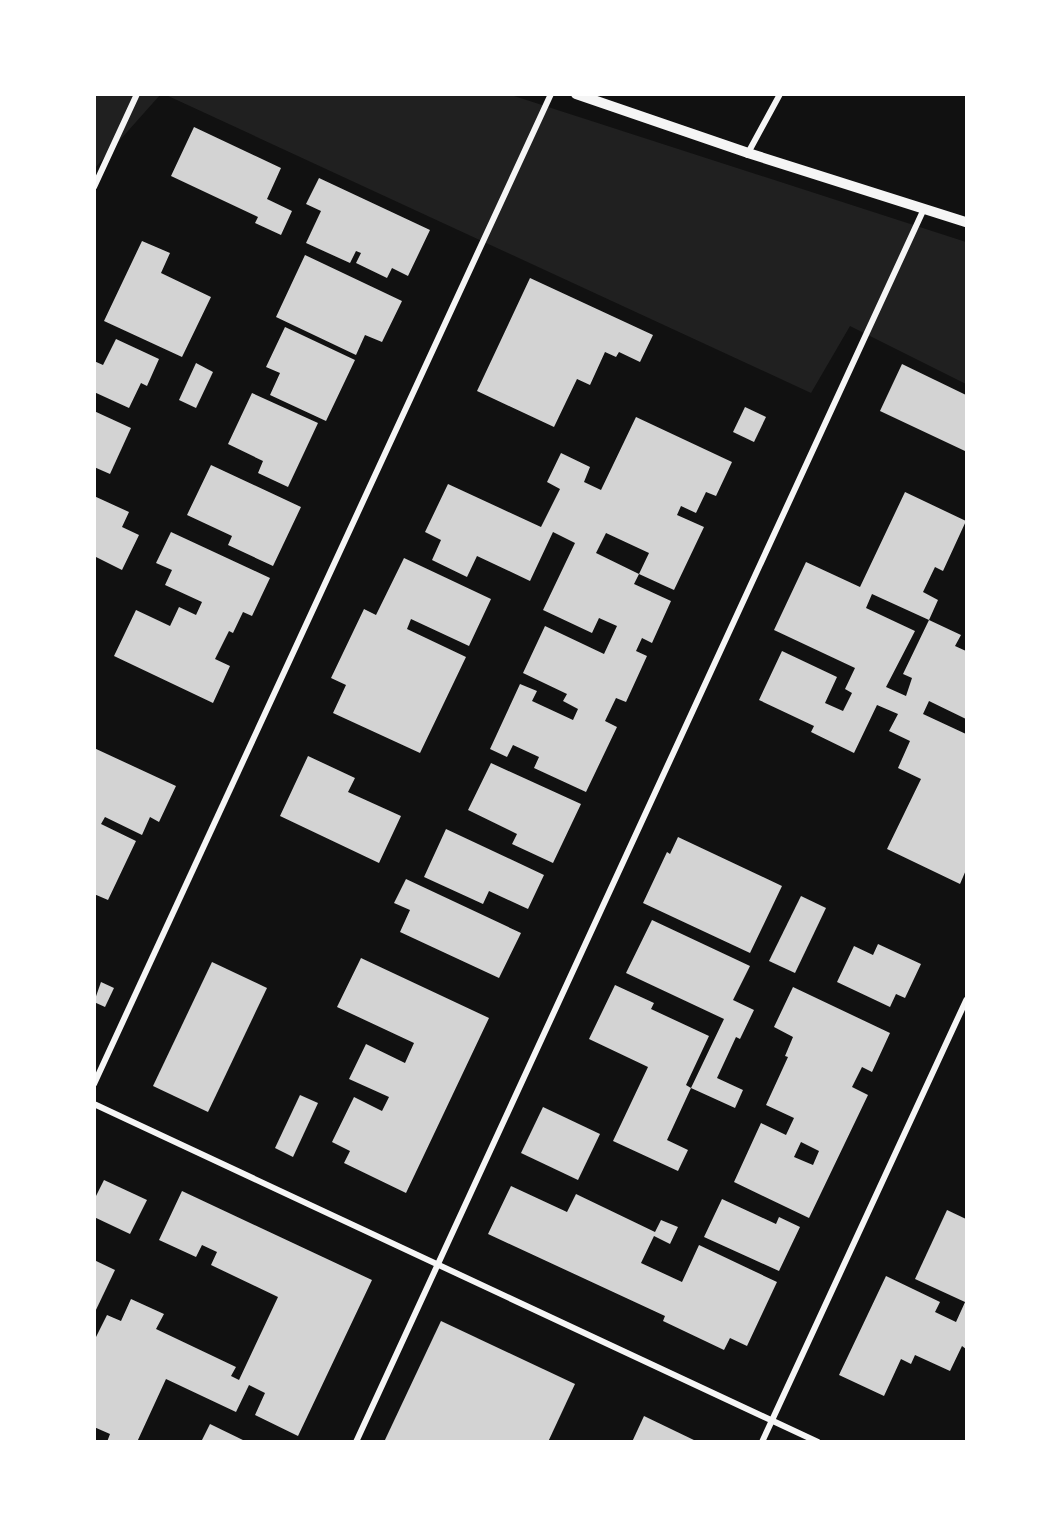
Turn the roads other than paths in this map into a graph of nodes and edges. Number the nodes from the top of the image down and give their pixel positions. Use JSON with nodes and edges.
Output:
{"nodes":[{"id":1,"x":137,"y":94,"type":"edge"},
{"id":2,"x":551,"y":94,"type":"edge"},
{"id":3,"x":576,"y":94,"type":"edge"},
{"id":4,"x":780,"y":94,"type":"edge"},
{"id":5,"x":748,"y":153,"type":"junction"},
{"id":6,"x":94,"y":186,"type":"edge"},
{"id":7,"x":924,"y":209,"type":"junction"},
{"id":8,"x":966,"y":222,"type":"edge"},
{"id":9,"x":966,"y":1000,"type":"edge"},
{"id":10,"x":94,"y":1084,"type":"edge"},
{"id":11,"x":94,"y":1104,"type":"edge"},
{"id":12,"x":438,"y":1263,"type":"junction"},
{"id":13,"x":772,"y":1420,"type":"junction"},
{"id":14,"x":356,"y":1442,"type":"edge"},
{"id":15,"x":762,"y":1442,"type":"edge"},
{"id":16,"x":818,"y":1442,"type":"edge"}],
"edges":[{"from":1,"to":6,"type":"street"},
{"from":2,"to":10,"type":"street"},
{"from":3,"to":5,"type":"street"},
{"from":4,"to":5,"type":"street"},
{"from":5,"to":7,"type":"street"},
{"from":7,"to":8,"type":"street"},
{"from":7,"to":12,"type":"street"},
{"from":9,"to":13,"type":"street"},
{"from":11,"to":12,"type":"street"},
{"from":12,"to":13,"type":"street"},
{"from":12,"to":14,"type":"street"},
{"from":13,"to":15,"type":"street"},
{"from":13,"to":16,"type":"street"}]}
